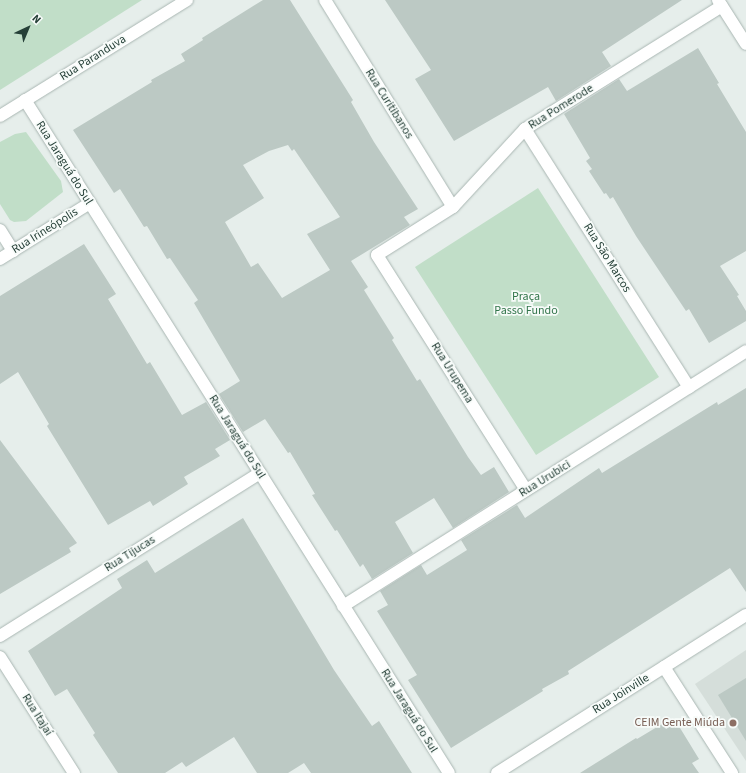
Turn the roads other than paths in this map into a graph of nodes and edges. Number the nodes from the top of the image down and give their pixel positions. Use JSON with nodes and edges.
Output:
{"nodes":[{"id":1,"x":187,"y":0,"type":"edge"},
{"id":2,"x":325,"y":0,"type":"edge"},
{"id":3,"x":720,"y":3,"type":"edge"},
{"id":4,"x":746,"y":44,"type":"edge"},
{"id":5,"x":25,"y":100,"type":"junction"},
{"id":6,"x":0,"y":116,"type":"edge"},
{"id":7,"x":525,"y":129,"type":"junction"},
{"id":8,"x":90,"y":203,"type":"junction"},
{"id":9,"x":453,"y":207,"type":"junction"},
{"id":10,"x":0,"y":230,"type":"edge"},
{"id":11,"x":13,"y":251,"type":"junction"},
{"id":12,"x":377,"y":255,"type":"joint"},
{"id":13,"x":0,"y":259,"type":"edge"},
{"id":14,"x":746,"y":351,"type":"edge"},
{"id":15,"x":689,"y":387,"type":"junction"},
{"id":16,"x":260,"y":473,"type":"junction"},
{"id":17,"x":526,"y":490,"type":"junction"},
{"id":18,"x":343,"y":606,"type":"junction"},
{"id":19,"x":746,"y":615,"type":"edge"},
{"id":20,"x":0,"y":636,"type":"edge"},
{"id":21,"x":0,"y":657,"type":"edge"},
{"id":22,"x":664,"y":667,"type":"junction"},
{"id":23,"x":74,"y":773,"type":"edge"},
{"id":24,"x":449,"y":773,"type":"edge"},
{"id":25,"x":497,"y":773,"type":"edge"},
{"id":26,"x":732,"y":773,"type":"edge"}],
"edges":[{"from":1,"to":5,"type":"street","name":"Rua Paranduva"},
{"from":2,"to":9,"type":"street","name":"Rua Curitibanos"},
{"from":3,"to":4,"type":"street"},
{"from":3,"to":7,"type":"street","name":"Rua Pomerode"},
{"from":5,"to":6,"type":"street","name":"Rua Paranduva"},
{"from":5,"to":8,"type":"street","name":"Rua Jaraguá do Sul"},
{"from":7,"to":9,"type":"street","name":"Rua Pomerode"},
{"from":7,"to":15,"type":"street","name":"Rua São Marcos"},
{"from":8,"to":11,"type":"street","name":"Rua Irineópolis"},
{"from":8,"to":16,"type":"street","name":"Rua Jaraguá do Sul"},
{"from":9,"to":12,"type":"street","name":"Rua Pomerode"},
{"from":10,"to":11,"type":"street"},
{"from":11,"to":13,"type":"street","name":"Rua Irineópolis"},
{"from":12,"to":17,"type":"street","name":"Rua Urupema"},
{"from":14,"to":15,"type":"street","name":"Rua Urubici"},
{"from":15,"to":17,"type":"street","name":"Rua Urubici"},
{"from":16,"to":18,"type":"street","name":"Rua Jaraguá do Sul"},
{"from":16,"to":20,"type":"street","name":"Rua Tijucas"},
{"from":17,"to":18,"type":"street","name":"Rua Urubici"},
{"from":18,"to":24,"type":"street","name":"Rua Jaraguá do Sul"},
{"from":19,"to":22,"type":"street","name":"Rua Joinville"},
{"from":21,"to":23,"type":"street","name":"Rua Itajaí"},
{"from":22,"to":25,"type":"street","name":"Rua Joinville"},
{"from":22,"to":26,"type":"street"}]}
